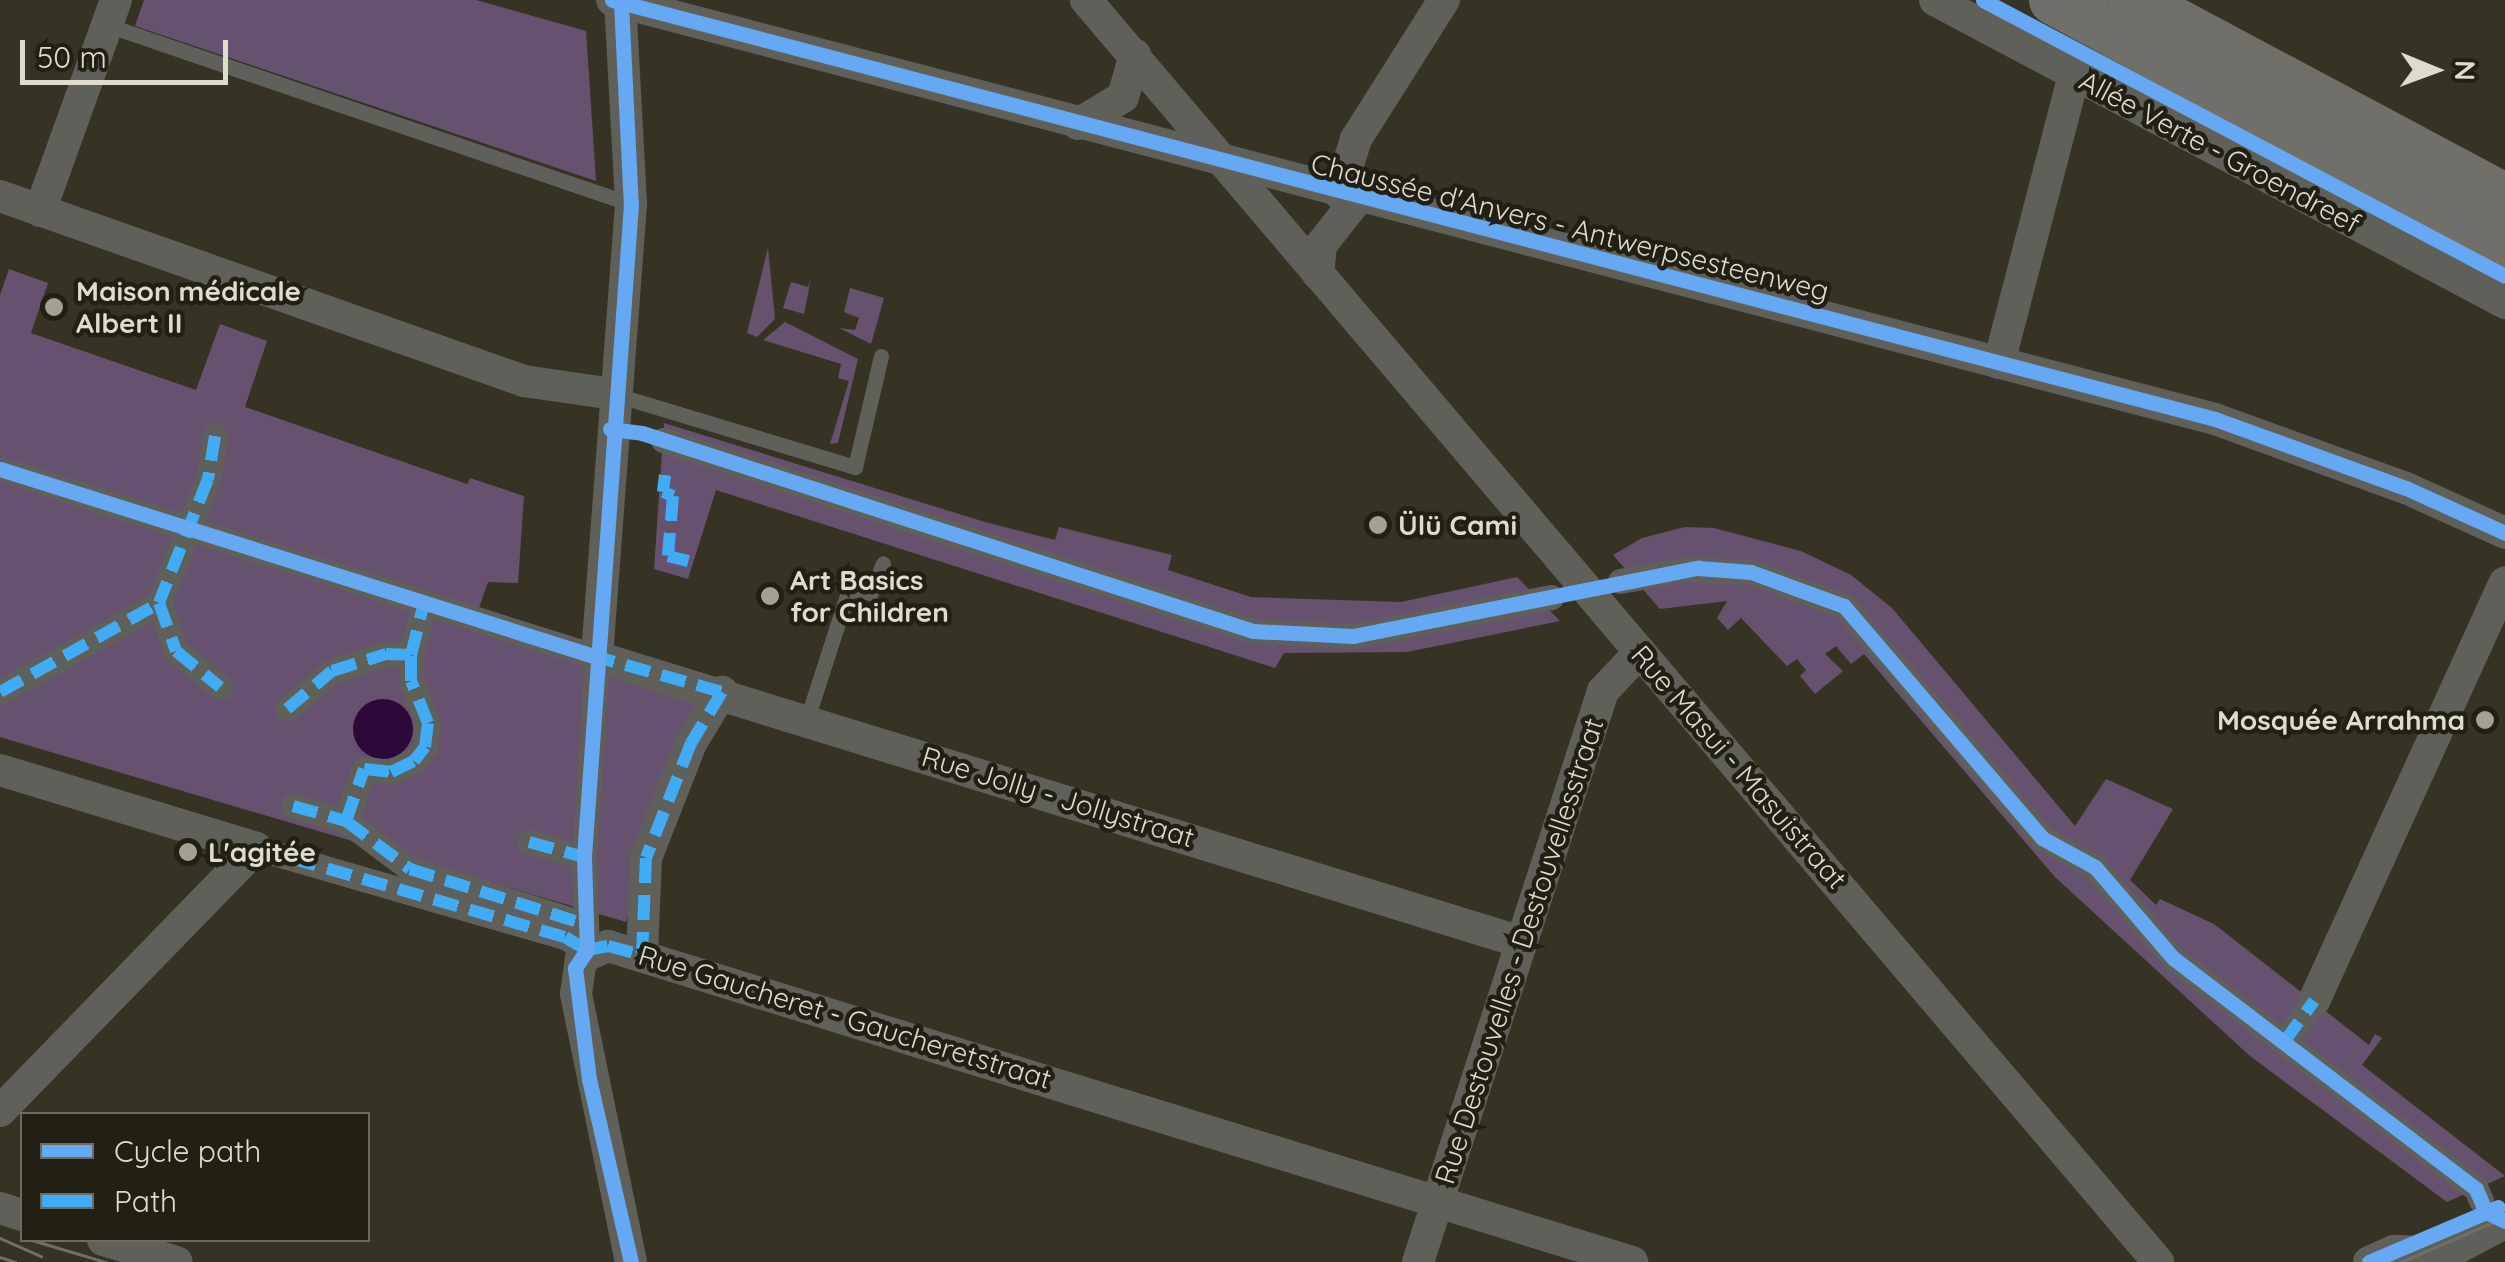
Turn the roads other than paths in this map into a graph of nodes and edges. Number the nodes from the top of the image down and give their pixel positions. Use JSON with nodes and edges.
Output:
{"nodes":[{"id":1,"x":1086,"y":0,"type":"edge"},
{"id":2,"x":1444,"y":0,"type":"edge"},
{"id":3,"x":1935,"y":0,"type":"edge"},
{"id":4,"x":2054,"y":0,"type":"edge"},
{"id":5,"x":2133,"y":0,"type":"edge"},
{"id":6,"x":617,"y":1,"type":"edge"},
{"id":7,"x":112,"y":12,"type":"edge"},
{"id":8,"x":1135,"y":55,"type":"junction"},
{"id":9,"x":2074,"y":76,"type":"junction"},
{"id":10,"x":1078,"y":124,"type":"junction"},
{"id":11,"x":1228,"y":166,"type":"junction"},
{"id":12,"x":0,"y":196,"type":"edge"},
{"id":13,"x":1348,"y":196,"type":"junction"},
{"id":14,"x":2505,"y":199,"type":"edge"},
{"id":15,"x":631,"y":204,"type":"junction"},
{"id":16,"x":40,"y":210,"type":"junction"},
{"id":17,"x":2505,"y":242,"type":"edge"},
{"id":18,"x":1318,"y":274,"type":"junction"},
{"id":19,"x":2505,"y":303,"type":"edge"},
{"id":20,"x":881,"y":356,"type":"dead end"},
{"id":21,"x":1999,"y":364,"type":"junction"},
{"id":22,"x":613,"y":394,"type":"junction"},
{"id":23,"x":215,"y":436,"type":"dead end"},
{"id":24,"x":662,"y":440,"type":"dead end"},
{"id":25,"x":0,"y":469,"type":"edge"},
{"id":26,"x":192,"y":526,"type":"junction"},
{"id":27,"x":2505,"y":533,"type":"edge"},
{"id":28,"x":883,"y":563,"type":"dead end"},
{"id":29,"x":1620,"y":581,"type":"dead end"},
{"id":30,"x":2505,"y":582,"type":"edge"},
{"id":31,"x":1551,"y":597,"type":"dead end"},
{"id":32,"x":152,"y":601,"type":"junction"},
{"id":33,"x":424,"y":603,"type":"junction"},
{"id":34,"x":1640,"y":652,"type":"junction"},
{"id":35,"x":410,"y":655,"type":"junction"},
{"id":36,"x":597,"y":656,"type":"junction"},
{"id":37,"x":220,"y":687,"type":"dead end"},
{"id":38,"x":0,"y":692,"type":"edge"},
{"id":39,"x":722,"y":692,"type":"junction"},
{"id":40,"x":288,"y":709,"type":"dead end"},
{"id":41,"x":807,"y":719,"type":"junction"},
{"id":42,"x":0,"y":770,"type":"edge"},
{"id":43,"x":293,"y":806,"type":"dead end"},
{"id":44,"x":346,"y":821,"type":"junction"},
{"id":45,"x":529,"y":842,"type":"dead end"},
{"id":46,"x":256,"y":848,"type":"junction"},
{"id":47,"x":584,"y":857,"type":"junction"},
{"id":48,"x":586,"y":937,"type":"junction"},
{"id":49,"x":1518,"y":941,"type":"junction"},
{"id":50,"x":642,"y":953,"type":"junction"},
{"id":51,"x":2314,"y":1001,"type":"joint"},
{"id":52,"x":2284,"y":1042,"type":"junction"},
{"id":53,"x":0,"y":1111,"type":"edge"},
{"id":54,"x":1438,"y":1201,"type":"junction"},
{"id":55,"x":2493,"y":1212,"type":"edge"},
{"id":56,"x":110,"y":1242,"type":"edge"},
{"id":57,"x":2430,"y":1258,"type":"edge"},
{"id":58,"x":177,"y":1262,"type":"edge"},
{"id":59,"x":630,"y":1262,"type":"edge"},
{"id":60,"x":1418,"y":1262,"type":"edge"},
{"id":61,"x":1632,"y":1262,"type":"edge"},
{"id":62,"x":2158,"y":1262,"type":"edge"},
{"id":63,"x":2369,"y":1262,"type":"edge"}],
"edges":[{"from":1,"to":8,"type":"street","name":"Rue Masui - Masuistraat"},
{"from":2,"to":13,"type":"street"},
{"from":3,"to":9,"type":"street","name":"Allée Verte - Groendreef"},
{"from":4,"to":17,"type":"main road","name":"Allée Verte - Groendreef"},
{"from":5,"to":14,"type":"main road"},
{"from":6,"to":10,"type":"street","name":"Chaussée d'Anvers - Antwerpsesteenweg"},
{"from":6,"to":15,"type":"street"},
{"from":7,"to":15,"type":"lane"},
{"from":7,"to":16,"type":"street"},
{"from":8,"to":10,"type":"street"},
{"from":8,"to":11,"type":"street","name":"Rue Masui - Masuistraat"},
{"from":9,"to":19,"type":"street","name":"Allée Verte - Groendreef"},
{"from":9,"to":21,"type":"street"},
{"from":10,"to":11,"type":"street","name":"Chaussée d'Anvers - Antwerpsesteenweg"},
{"from":11,"to":13,"type":"street","name":"Chaussée d'Anvers - Antwerpsesteenweg"},
{"from":11,"to":18,"type":"street","name":"Rue Masui - Masuistraat"},
{"from":12,"to":16,"type":"street"},
{"from":13,"to":18,"type":"street"},
{"from":13,"to":21,"type":"street","name":"Chaussée d'Anvers - Antwerpsesteenweg"},
{"from":15,"to":22,"type":"street"},
{"from":16,"to":22,"type":"street"},
{"from":18,"to":34,"type":"street","name":"Rue Masui - Masuistraat"},
{"from":20,"to":22,"type":"lane"},
{"from":21,"to":27,"type":"street","name":"Chaussée d'Anvers - Antwerpsesteenweg"},
{"from":22,"to":36,"type":"street"},
{"from":23,"to":26,"type":"street"},
{"from":24,"to":31,"type":"street"},
{"from":25,"to":26,"type":"street"},
{"from":26,"to":32,"type":"street"},
{"from":26,"to":33,"type":"street"},
{"from":28,"to":41,"type":"lane"},
{"from":29,"to":52,"type":"street"},
{"from":30,"to":51,"type":"street"},
{"from":32,"to":37,"type":"street"},
{"from":32,"to":38,"type":"street"},
{"from":33,"to":35,"type":"street"},
{"from":33,"to":36,"type":"street"},
{"from":34,"to":49,"type":"street","name":"Rue Destouvelles - Destouvellesstraat"},
{"from":34,"to":62,"type":"street","name":"Rue Masui - Masuistraat"},
{"from":35,"to":40,"type":"street"},
{"from":35,"to":44,"type":"street"},
{"from":36,"to":39,"type":"street","name":"Rue Jolly - Jollystraat"},
{"from":36,"to":47,"type":"street"},
{"from":39,"to":41,"type":"street","name":"Rue Jolly - Jollystraat"},
{"from":39,"to":50,"type":"street"},
{"from":41,"to":49,"type":"street","name":"Rue Jolly - Jollystraat"},
{"from":42,"to":46,"type":"street","name":"Rue Gaucheret - Gaucheretstraat"},
{"from":43,"to":44,"type":"street"},
{"from":44,"to":48,"type":"street"},
{"from":45,"to":47,"type":"street"},
{"from":46,"to":48,"type":"street","name":"Rue Gaucheret - Gaucheretstraat"},
{"from":46,"to":53,"type":"street"},
{"from":47,"to":48,"type":"street"},
{"from":48,"to":50,"type":"street","name":"Rue Gaucheret - Gaucheretstraat"},
{"from":48,"to":59,"type":"street"},
{"from":49,"to":54,"type":"street","name":"Rue Destouvelles - Destouvellesstraat"},
{"from":50,"to":54,"type":"street","name":"Rue Gaucheret - Gaucheretstraat"},
{"from":51,"to":52,"type":"street"},
{"from":52,"to":55,"type":"street"},
{"from":54,"to":60,"type":"street","name":"Rue Destouvelles - Destouvellesstraat"},
{"from":54,"to":61,"type":"street","name":"Rue Gaucheret - Gaucheretstraat"},
{"from":55,"to":57,"type":"street"},
{"from":56,"to":58,"type":"street"},
{"from":57,"to":63,"type":"street"}]}
